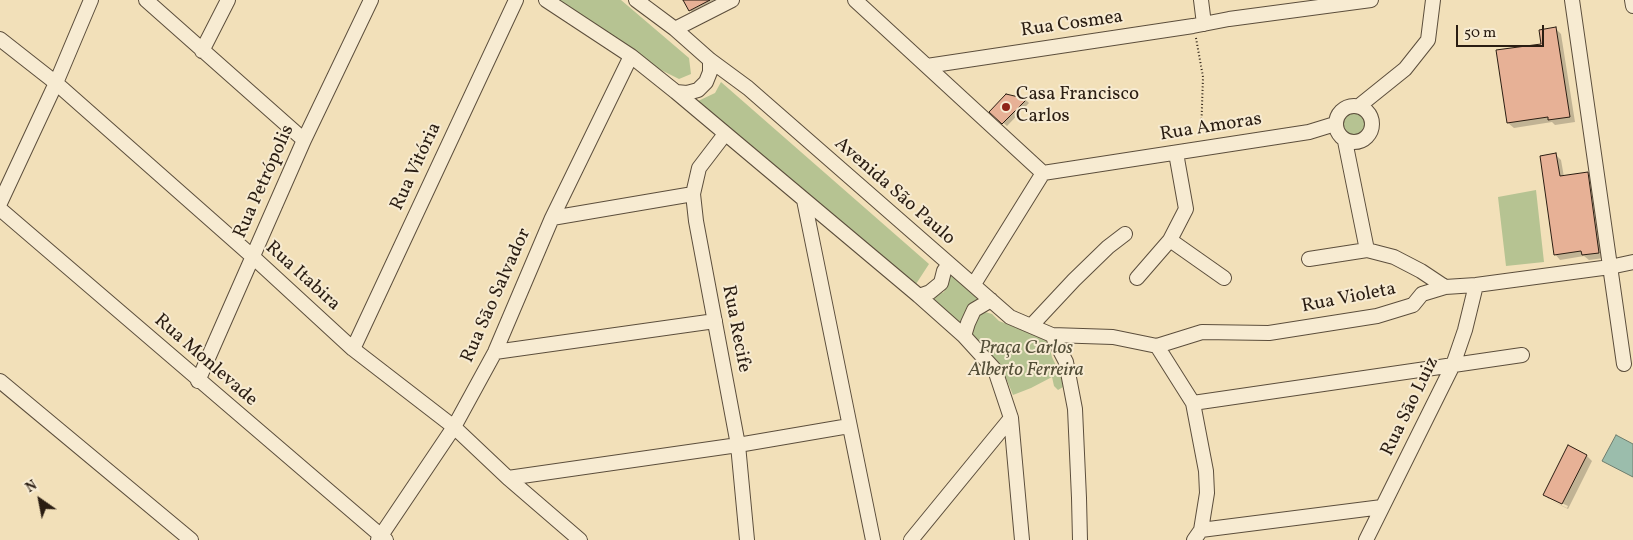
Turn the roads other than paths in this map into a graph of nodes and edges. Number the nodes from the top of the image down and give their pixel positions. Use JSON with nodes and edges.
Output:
{"nodes":[{"id":1,"x":91,"y":0,"type":"edge"},
{"id":2,"x":146,"y":0,"type":"edge"},
{"id":3,"x":228,"y":0,"type":"edge"},
{"id":4,"x":370,"y":0,"type":"edge"},
{"id":5,"x":516,"y":0,"type":"edge"},
{"id":6,"x":546,"y":0,"type":"edge"},
{"id":7,"x":636,"y":0,"type":"edge"},
{"id":8,"x":732,"y":0,"type":"edge"},
{"id":9,"x":855,"y":0,"type":"edge"},
{"id":10,"x":1201,"y":0,"type":"edge"},
{"id":11,"x":1371,"y":0,"type":"edge"},
{"id":12,"x":1433,"y":0,"type":"edge"},
{"id":13,"x":1572,"y":0,"type":"edge"},
{"id":14,"x":1632,"y":0,"type":"edge"},
{"id":15,"x":1633,"y":6,"type":"edge"},
{"id":16,"x":1199,"y":25,"type":"junction"},
{"id":17,"x":675,"y":29,"type":"junction"},
{"id":18,"x":0,"y":39,"type":"edge"},
{"id":19,"x":202,"y":51,"type":"junction"},
{"id":20,"x":631,"y":56,"type":"junction"},
{"id":21,"x":710,"y":60,"type":"junction"},
{"id":22,"x":926,"y":66,"type":"junction"},
{"id":23,"x":56,"y":83,"type":"junction"},
{"id":24,"x":676,"y":92,"type":"junction"},
{"id":25,"x":1359,"y":106,"type":"junction"},
{"id":26,"x":1335,"y":124,"type":"junction"},
{"id":27,"x":725,"y":134,"type":"junction"},
{"id":28,"x":304,"y":140,"type":"junction"},
{"id":29,"x":1344,"y":140,"type":"junction"},
{"id":30,"x":1176,"y":153,"type":"junction"},
{"id":31,"x":1043,"y":173,"type":"junction"},
{"id":32,"x":693,"y":194,"type":"junction"},
{"id":33,"x":804,"y":200,"type":"junction"},
{"id":34,"x":0,"y":202,"type":"edge"},
{"id":35,"x":0,"y":209,"type":"edge"},
{"id":36,"x":552,"y":218,"type":"junction"},
{"id":37,"x":1125,"y":234,"type":"dead end"},
{"id":38,"x":1170,"y":240,"type":"junction"},
{"id":39,"x":1367,"y":250,"type":"junction"},
{"id":40,"x":252,"y":257,"type":"junction"},
{"id":41,"x":1309,"y":259,"type":"dead end"},
{"id":42,"x":1633,"y":262,"type":"edge"},
{"id":43,"x":948,"y":264,"type":"junction"},
{"id":44,"x":1610,"y":267,"type":"junction"},
{"id":45,"x":1137,"y":278,"type":"dead end"},
{"id":46,"x":1224,"y":278,"type":"dead end"},
{"id":47,"x":974,"y":284,"type":"junction"},
{"id":48,"x":1476,"y":285,"type":"junction"},
{"id":49,"x":1445,"y":287,"type":"junction"},
{"id":50,"x":919,"y":296,"type":"junction"},
{"id":51,"x":992,"y":300,"type":"junction"},
{"id":52,"x":715,"y":321,"type":"junction"},
{"id":53,"x":1031,"y":326,"type":"junction"},
{"id":54,"x":1052,"y":334,"type":"junction"},
{"id":55,"x":964,"y":336,"type":"junction"},
{"id":56,"x":1157,"y":346,"type":"junction"},
{"id":57,"x":353,"y":349,"type":"junction"},
{"id":58,"x":495,"y":352,"type":"junction"},
{"id":59,"x":1522,"y":355,"type":"dead end"},
{"id":60,"x":1624,"y":364,"type":"dead end"},
{"id":61,"x":1453,"y":365,"type":"junction"},
{"id":62,"x":0,"y":381,"type":"edge"},
{"id":63,"x":198,"y":381,"type":"junction"},
{"id":64,"x":1193,"y":403,"type":"junction"},
{"id":65,"x":1011,"y":418,"type":"junction"},
{"id":66,"x":849,"y":426,"type":"junction"},
{"id":67,"x":454,"y":427,"type":"junction"},
{"id":68,"x":738,"y":445,"type":"junction"},
{"id":69,"x":508,"y":478,"type":"junction"},
{"id":70,"x":1382,"y":507,"type":"junction"},
{"id":71,"x":1198,"y":535,"type":"edge"},
{"id":72,"x":382,"y":539,"type":"edge"},
{"id":73,"x":191,"y":540,"type":"edge"},
{"id":74,"x":580,"y":540,"type":"edge"},
{"id":75,"x":747,"y":540,"type":"edge"},
{"id":76,"x":873,"y":540,"type":"edge"},
{"id":77,"x":911,"y":540,"type":"edge"},
{"id":78,"x":1022,"y":540,"type":"edge"},
{"id":79,"x":1080,"y":540,"type":"edge"},
{"id":80,"x":1366,"y":540,"type":"edge"}],
"edges":[{"from":1,"to":23,"type":"street"},
{"from":2,"to":19,"type":"street"},
{"from":3,"to":19,"type":"street"},
{"from":4,"to":28,"type":"street","name":"Rua Petrópolis"},
{"from":5,"to":57,"type":"street","name":"Rua Vitória"},
{"from":6,"to":20,"type":"street"},
{"from":7,"to":17,"type":"street","name":"Avenida São Paulo"},
{"from":8,"to":17,"type":"street"},
{"from":9,"to":22,"type":"street"},
{"from":10,"to":16,"type":"street"},
{"from":11,"to":16,"type":"street","name":"Rua Cosmea"},
{"from":12,"to":25,"type":"street"},
{"from":13,"to":44,"type":"street"},
{"from":14,"to":15,"type":"street"},
{"from":16,"to":22,"type":"street","name":"Rua Cosmea"},
{"from":17,"to":21,"type":"street","name":"Avenida São Paulo"},
{"from":18,"to":23,"type":"street","name":"Rua Itabira"},
{"from":19,"to":28,"type":"street"},
{"from":20,"to":24,"type":"street"},
{"from":20,"to":36,"type":"street","name":"Rua São Salvador"},
{"from":21,"to":24,"type":"street"},
{"from":21,"to":43,"type":"street","name":"Avenida São Paulo"},
{"from":22,"to":31,"type":"street"},
{"from":23,"to":34,"type":"street"},
{"from":23,"to":40,"type":"street","name":"Rua Itabira"},
{"from":24,"to":27,"type":"street"},
{"from":25,"to":26,"type":"street"},
{"from":25,"to":29,"type":"street"},
{"from":26,"to":29,"type":"street"},
{"from":26,"to":30,"type":"street","name":"Rua Amoras"},
{"from":27,"to":32,"type":"street","name":"Rua Recife"},
{"from":27,"to":33,"type":"street"},
{"from":28,"to":40,"type":"street","name":"Rua Petrópolis"},
{"from":29,"to":39,"type":"street"},
{"from":30,"to":31,"type":"street","name":"Rua Amoras"},
{"from":30,"to":38,"type":"street"},
{"from":31,"to":47,"type":"street"},
{"from":32,"to":36,"type":"street"},
{"from":32,"to":52,"type":"street","name":"Rua Recife"},
{"from":33,"to":50,"type":"street"},
{"from":33,"to":66,"type":"street"},
{"from":35,"to":63,"type":"street","name":"Rua Monlevade"},
{"from":36,"to":58,"type":"street","name":"Rua São Salvador"},
{"from":37,"to":53,"type":"street"},
{"from":38,"to":45,"type":"street"},
{"from":38,"to":46,"type":"street"},
{"from":39,"to":41,"type":"street"},
{"from":39,"to":49,"type":"street"},
{"from":40,"to":57,"type":"street","name":"Rua Itabira"},
{"from":40,"to":63,"type":"street","name":"Rua Petrópolis"},
{"from":42,"to":44,"type":"street","name":"Rua Violeta"},
{"from":43,"to":47,"type":"street","name":"Avenida São Paulo"},
{"from":43,"to":50,"type":"street"},
{"from":44,"to":48,"type":"street","name":"Rua Violeta"},
{"from":44,"to":60,"type":"street"},
{"from":47,"to":51,"type":"street","name":"Avenida São Paulo"},
{"from":48,"to":49,"type":"street","name":"Rua Violeta"},
{"from":48,"to":61,"type":"street","name":"Rua São Luiz"},
{"from":49,"to":56,"type":"street","name":"Rua Violeta"},
{"from":50,"to":55,"type":"street"},
{"from":51,"to":53,"type":"street","name":"Avenida São Paulo"},
{"from":51,"to":55,"type":"street"},
{"from":52,"to":58,"type":"street"},
{"from":52,"to":68,"type":"street","name":"Rua Recife"},
{"from":53,"to":54,"type":"street","name":"Avenida São Paulo"},
{"from":54,"to":56,"type":"street","name":"Avenida São Paulo"},
{"from":54,"to":79,"type":"street"},
{"from":55,"to":65,"type":"street"},
{"from":56,"to":64,"type":"street"},
{"from":57,"to":67,"type":"street","name":"Rua Itabira"},
{"from":58,"to":67,"type":"street","name":"Rua São Salvador"},
{"from":59,"to":61,"type":"street"},
{"from":61,"to":64,"type":"street"},
{"from":61,"to":70,"type":"street","name":"Rua São Luiz"},
{"from":62,"to":73,"type":"street"},
{"from":63,"to":72,"type":"street","name":"Rua Monlevade"},
{"from":64,"to":71,"type":"street"},
{"from":65,"to":77,"type":"street"},
{"from":65,"to":78,"type":"street"},
{"from":66,"to":68,"type":"street"},
{"from":66,"to":76,"type":"street"},
{"from":67,"to":69,"type":"street","name":"Rua Itabira"},
{"from":67,"to":72,"type":"street","name":"Rua São Salvador"},
{"from":68,"to":69,"type":"street"},
{"from":68,"to":75,"type":"street","name":"Rua Recife"},
{"from":69,"to":74,"type":"street","name":"Rua Itabira"},
{"from":70,"to":71,"type":"street"},
{"from":70,"to":80,"type":"street","name":"Rua São Luiz"}]}
